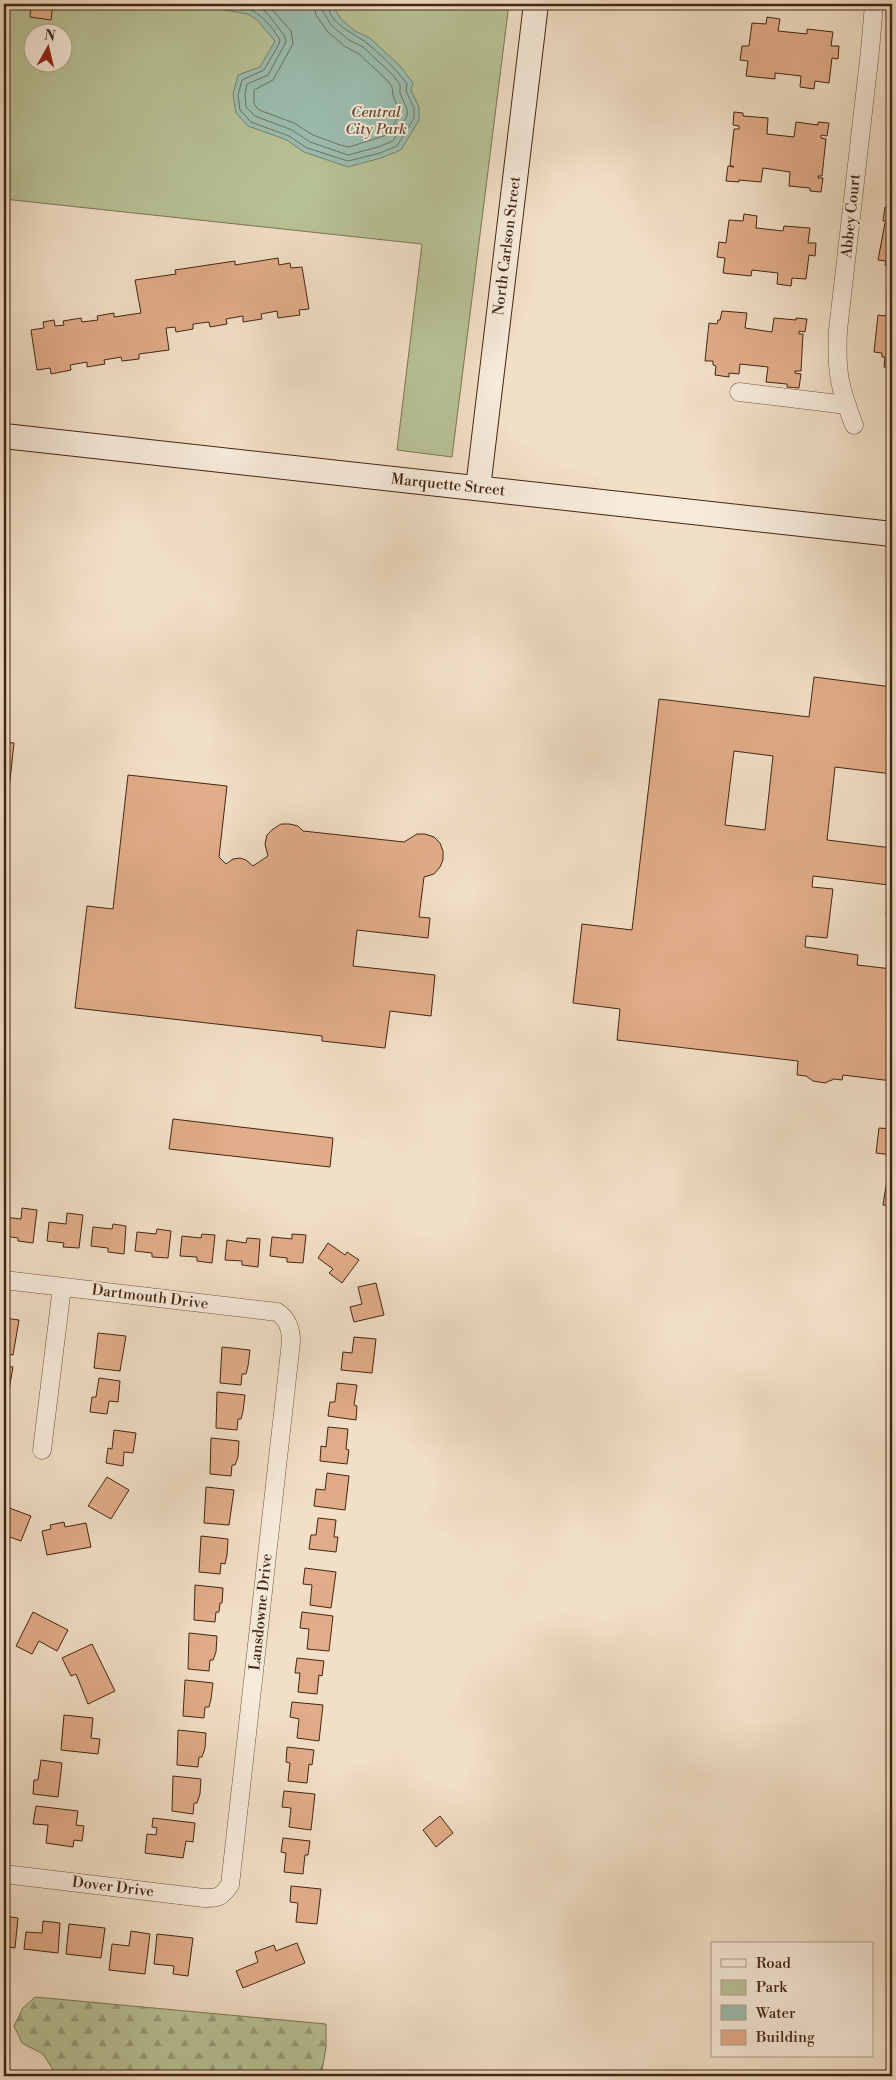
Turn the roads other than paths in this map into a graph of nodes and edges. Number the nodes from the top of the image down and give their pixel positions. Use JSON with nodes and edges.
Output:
{"nodes":[{"id":1,"x":536,"y":4,"type":"edge"},
{"id":2,"x":874,"y":4,"type":"edge"},
{"id":3,"x":740,"y":392,"type":"dead end"},
{"id":4,"x":847,"y":405,"type":"junction"},
{"id":5,"x":854,"y":425,"type":"dead end"},
{"id":6,"x":4,"y":436,"type":"edge"},
{"id":7,"x":478,"y":488,"type":"junction"},
{"id":8,"x":892,"y":534,"type":"edge"},
{"id":9,"x":4,"y":1280,"type":"edge"},
{"id":10,"x":62,"y":1287,"type":"junction"},
{"id":11,"x":289,"y":1325,"type":"joint"},
{"id":12,"x":42,"y":1450,"type":"dead end"},
{"id":13,"x":4,"y":1874,"type":"edge"},
{"id":14,"x":222,"y":1896,"type":"joint"}],
"edges":[{"from":1,"to":7,"type":"street","name":"North Carlson Street"},
{"from":2,"to":4,"type":"street","name":"Abbey Court"},
{"from":3,"to":4,"type":"street"},
{"from":4,"to":5,"type":"street","name":"Abbey Court"},
{"from":6,"to":7,"type":"street","name":"Marquette Street"},
{"from":7,"to":8,"type":"street","name":"Marquette Street"},
{"from":9,"to":10,"type":"street","name":"Dartmouth Drive"},
{"from":10,"to":11,"type":"street","name":"Dartmouth Drive"},
{"from":10,"to":12,"type":"street"},
{"from":11,"to":14,"type":"street","name":"Lansdowne Drive"},
{"from":13,"to":14,"type":"street","name":"Dover Drive"}]}
